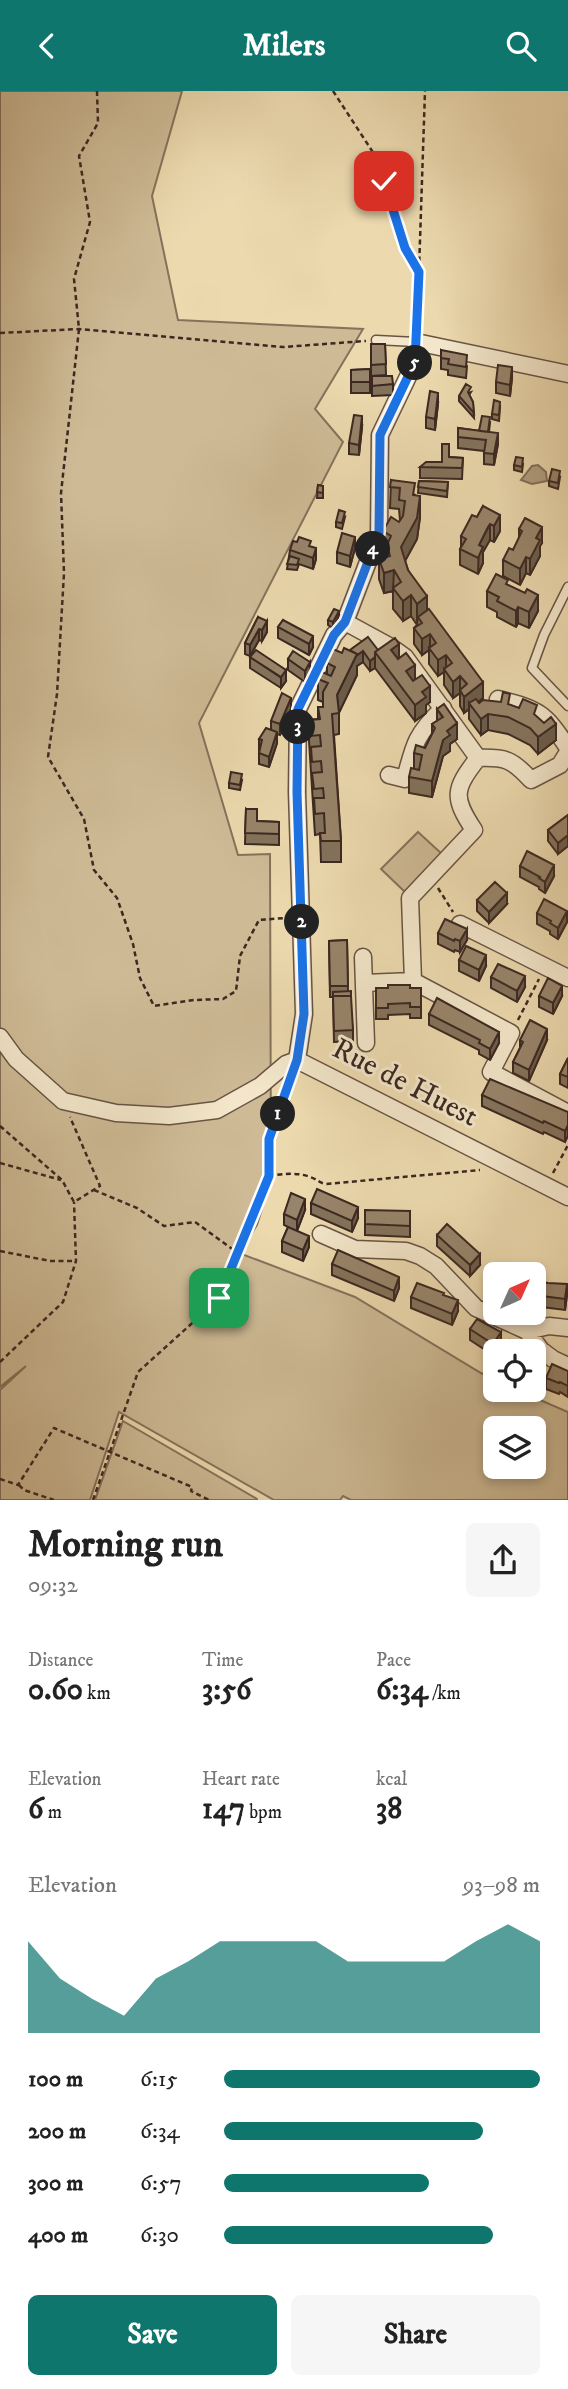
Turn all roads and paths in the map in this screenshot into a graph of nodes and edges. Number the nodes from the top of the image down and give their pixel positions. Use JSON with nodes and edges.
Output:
{"nodes":[{"id":1,"x":97,"y":91,"type":"edge"},
{"id":2,"x":333,"y":91,"type":"edge"},
{"id":3,"x":425,"y":91,"type":"edge"},
{"id":4,"x":419,"y":272,"type":"junction"},
{"id":5,"x":79,"y":330,"type":"junction"},
{"id":6,"x":0,"y":334,"type":"edge"},
{"id":7,"x":376,"y":340,"type":"joint"},
{"id":8,"x":416,"y":342,"type":"junction"},
{"id":9,"x":568,"y":374,"type":"edge"},
{"id":10,"x":568,"y":587,"type":"edge"},
{"id":11,"x":345,"y":622,"type":"junction"},
{"id":12,"x":498,"y":699,"type":"edge"},
{"id":13,"x":568,"y":706,"type":"edge"},
{"id":14,"x":443,"y":708,"type":"junction"},
{"id":15,"x":478,"y":758,"type":"junction"},
{"id":16,"x":566,"y":761,"type":"edge"},
{"id":17,"x":389,"y":775,"type":"dead end"},
{"id":18,"x":430,"y":876,"type":"junction"},
{"id":19,"x":302,"y":916,"type":"junction"},
{"id":20,"x":460,"y":924,"type":"joint"},
{"id":21,"x":363,"y":957,"type":"dead end"},
{"id":22,"x":545,"y":967,"type":"junction"},
{"id":23,"x":568,"y":978,"type":"edge"},
{"id":24,"x":413,"y":981,"type":"junction"},
{"id":25,"x":364,"y":983,"type":"junction"},
{"id":26,"x":511,"y":1033,"type":"junction"},
{"id":27,"x":0,"y":1037,"type":"edge"},
{"id":28,"x":366,"y":1043,"type":"dead end"},
{"id":29,"x":297,"y":1060,"type":"junction"},
{"id":30,"x":63,"y":1101,"type":"junction"},
{"id":31,"x":568,"y":1112,"type":"edge"},
{"id":32,"x":0,"y":1126,"type":"edge"},
{"id":33,"x":568,"y":1145,"type":"edge"},
{"id":34,"x":0,"y":1163,"type":"edge"},
{"id":35,"x":482,"y":1169,"type":"dead end"},
{"id":36,"x":269,"y":1176,"type":"junction"},
{"id":37,"x":62,"y":1180,"type":"junction"},
{"id":38,"x":546,"y":1186,"type":"junction"},
{"id":39,"x":94,"y":1190,"type":"junction"},
{"id":40,"x":568,"y":1197,"type":"edge"},
{"id":41,"x":74,"y":1202,"type":"junction"},
{"id":42,"x":321,"y":1234,"type":"dead end"},
{"id":43,"x":0,"y":1251,"type":"edge"},
{"id":44,"x":239,"y":1254,"type":"junction"},
{"id":45,"x":76,"y":1261,"type":"junction"},
{"id":46,"x":568,"y":1328,"type":"edge"},
{"id":47,"x":527,"y":1331,"type":"junction"},
{"id":48,"x":0,"y":1362,"type":"edge"},
{"id":49,"x":568,"y":1366,"type":"edge"},
{"id":50,"x":109,"y":1451,"type":"junction"},
{"id":51,"x":0,"y":1479,"type":"edge"},
{"id":52,"x":18,"y":1485,"type":"junction"},
{"id":53,"x":54,"y":1500,"type":"edge"},
{"id":54,"x":93,"y":1500,"type":"edge"},
{"id":55,"x":209,"y":1500,"type":"edge"}],
"edges":[{"from":1,"to":5,"type":"path"},
{"from":2,"to":4,"type":"path"},
{"from":3,"to":4,"type":"path"},
{"from":4,"to":8,"type":"path"},
{"from":5,"to":6,"type":"path"},
{"from":5,"to":7,"type":"path"},
{"from":5,"to":19,"type":"path"},
{"from":7,"to":8,"type":"lane"},
{"from":8,"to":9,"type":"street"},
{"from":8,"to":11,"type":"street"},
{"from":10,"to":13,"type":"lane"},
{"from":11,"to":14,"type":"street"},
{"from":11,"to":19,"type":"street"},
{"from":12,"to":16,"type":"street"},
{"from":14,"to":15,"type":"street"},
{"from":14,"to":17,"type":"street"},
{"from":15,"to":16,"type":"street"},
{"from":15,"to":18,"type":"street"},
{"from":18,"to":20,"type":"path"},
{"from":18,"to":24,"type":"street"},
{"from":19,"to":29,"type":"street"},
{"from":20,"to":22,"type":"street"},
{"from":21,"to":25,"type":"street"},
{"from":22,"to":23,"type":"street"},
{"from":22,"to":26,"type":"path"},
{"from":24,"to":25,"type":"street"},
{"from":24,"to":26,"type":"street"},
{"from":25,"to":28,"type":"street"},
{"from":26,"to":31,"type":"street"},
{"from":27,"to":30,"type":"street","name":"Rue de Huest"},
{"from":29,"to":30,"type":"street","name":"Rue de Huest"},
{"from":29,"to":36,"type":"path"},
{"from":29,"to":38,"type":"street","name":"Rue de Huest"},
{"from":30,"to":39,"type":"path"},
{"from":32,"to":37,"type":"path"},
{"from":33,"to":38,"type":"path"},
{"from":34,"to":37,"type":"path"},
{"from":35,"to":36,"type":"path"},
{"from":36,"to":44,"type":"path"},
{"from":37,"to":41,"type":"path"},
{"from":38,"to":40,"type":"street","name":"Rue de Huest"},
{"from":39,"to":41,"type":"path"},
{"from":39,"to":44,"type":"path"},
{"from":41,"to":45,"type":"path"},
{"from":42,"to":47,"type":"street"},
{"from":43,"to":45,"type":"path"},
{"from":44,"to":50,"type":"path"},
{"from":45,"to":48,"type":"path"},
{"from":46,"to":47,"type":"street"},
{"from":47,"to":49,"type":"street"},
{"from":50,"to":52,"type":"path"},
{"from":50,"to":54,"type":"path"},
{"from":50,"to":55,"type":"path"},
{"from":51,"to":52,"type":"path"},
{"from":52,"to":53,"type":"path"}]}
